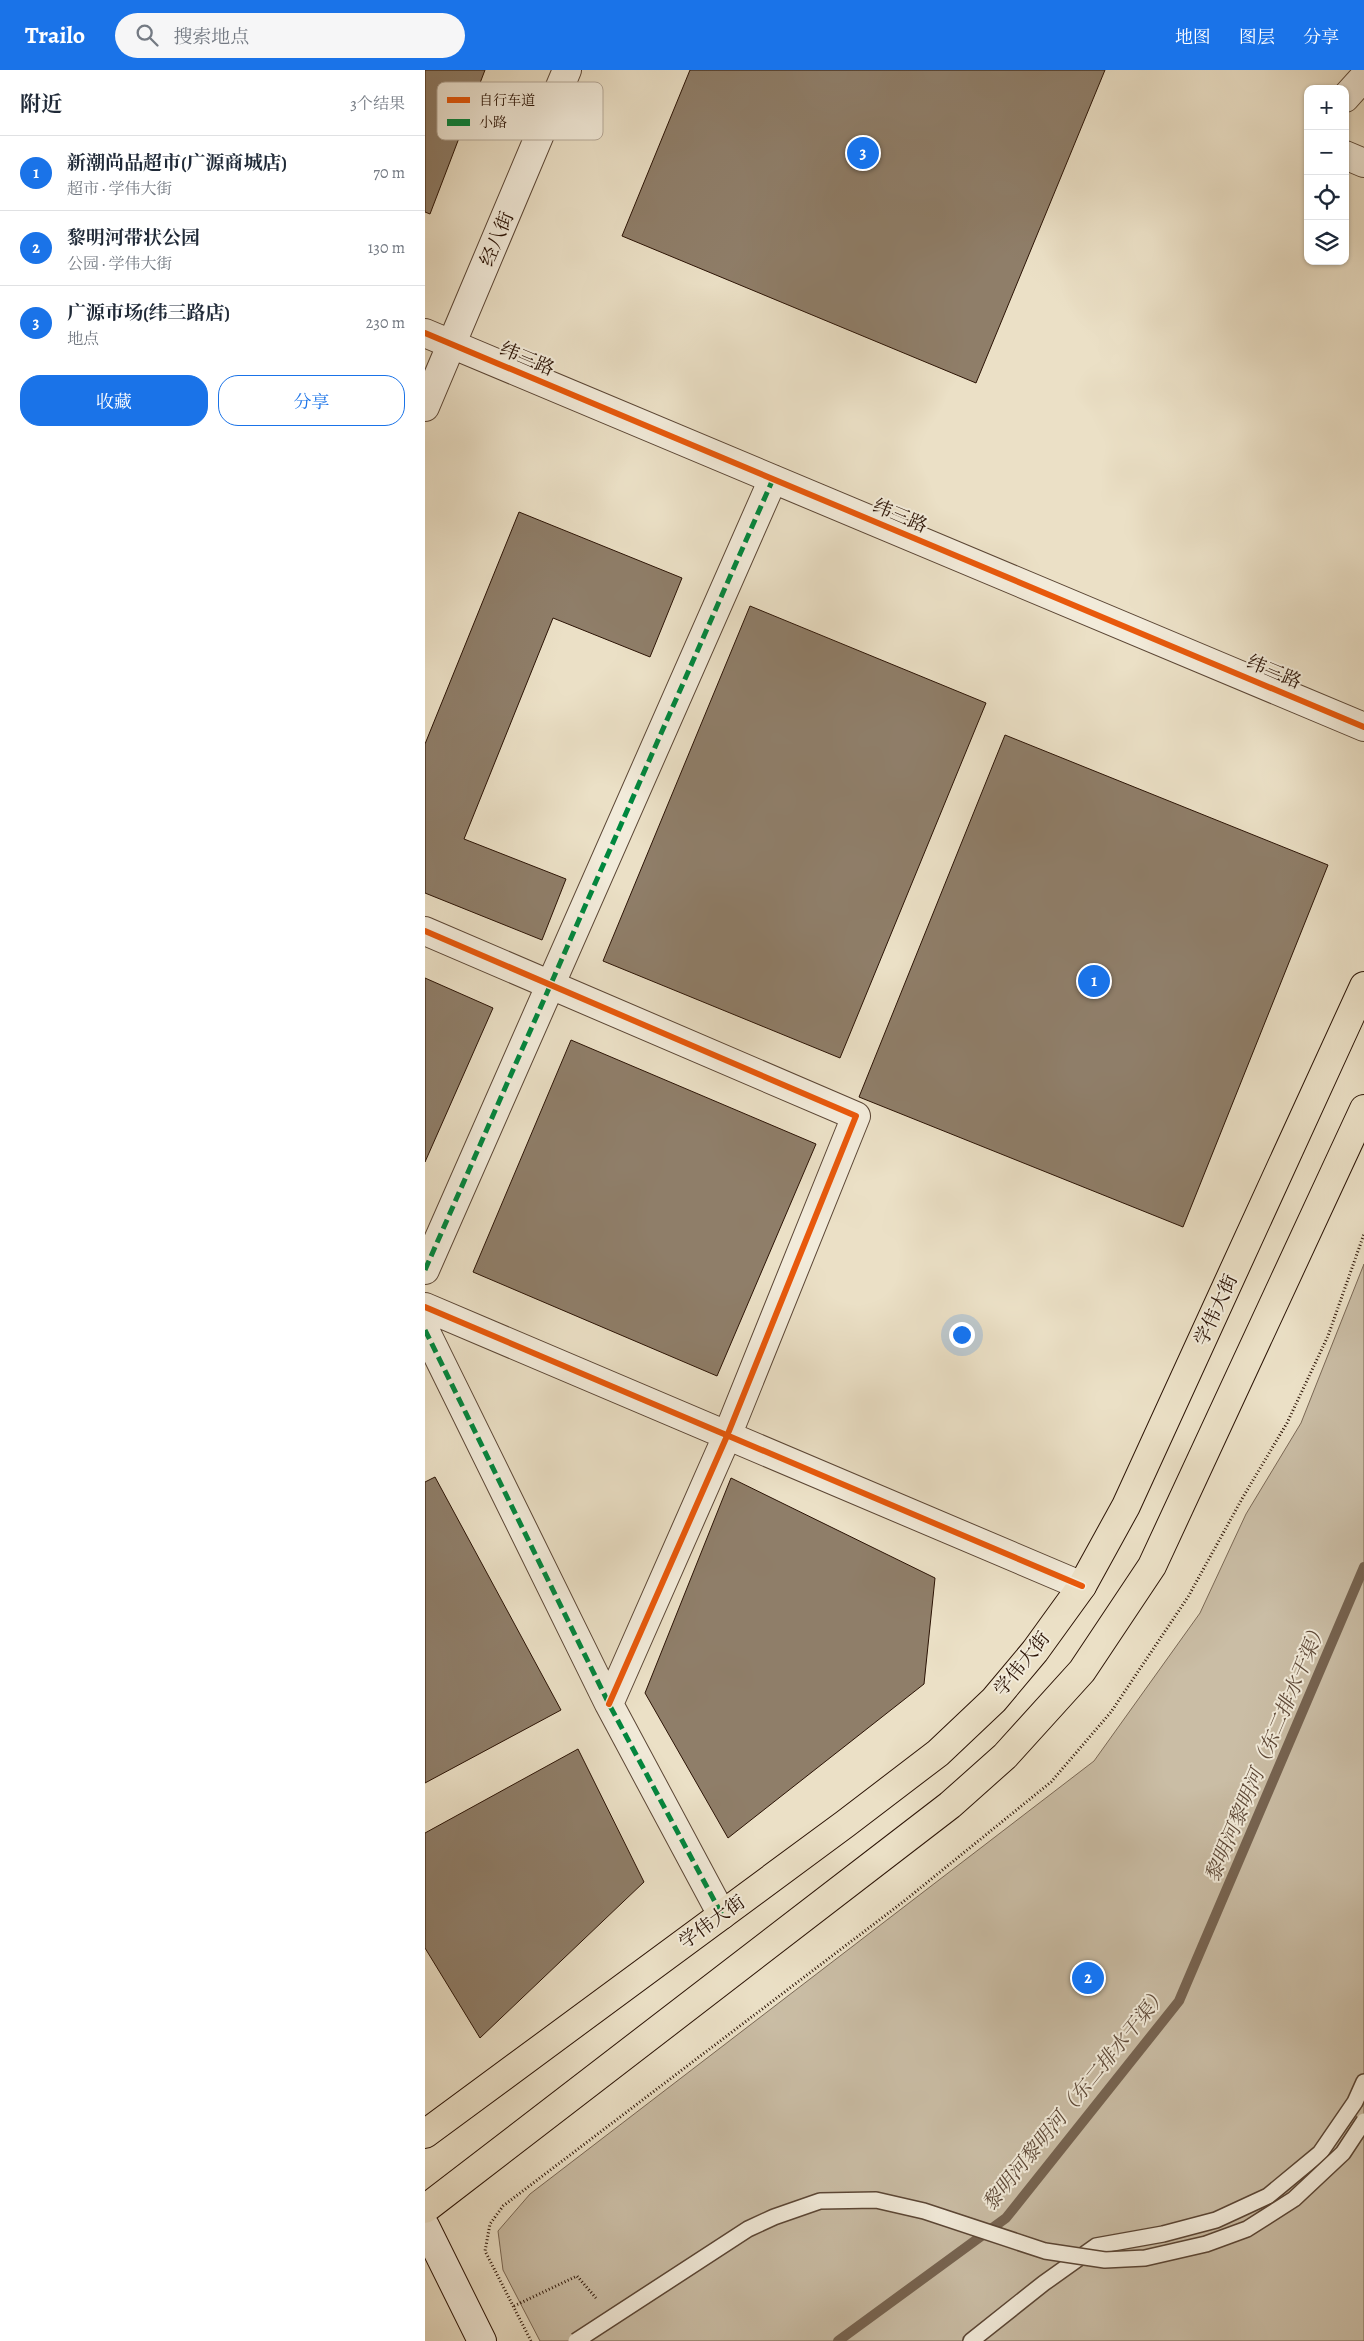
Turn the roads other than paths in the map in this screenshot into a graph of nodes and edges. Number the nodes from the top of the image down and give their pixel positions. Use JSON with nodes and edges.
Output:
{"nodes":[{"id":1,"x":567,"y":70,"type":"edge"},
{"id":2,"x":1364,"y":76,"type":"edge"},
{"id":3,"x":562,"y":82,"type":"edge"},
{"id":4,"x":1349,"y":93,"type":"edge"},
{"id":5,"x":538,"y":140,"type":"edge"},
{"id":6,"x":1349,"y":157,"type":"edge"},
{"id":7,"x":1364,"y":163,"type":"edge"},
{"id":8,"x":425,"y":333,"type":"edge"},
{"id":9,"x":453,"y":345,"type":"junction"},
{"id":10,"x":425,"y":407,"type":"edge"},
{"id":11,"x":773,"y":479,"type":"junction"},
{"id":12,"x":1364,"y":726,"type":"edge"},
{"id":13,"x":425,"y":931,"type":"edge"},
{"id":14,"x":552,"y":986,"type":"junction"},
{"id":15,"x":1364,"y":986,"type":"edge"},
{"id":16,"x":1364,"y":1109,"type":"edge"},
{"id":17,"x":425,"y":1270,"type":"edge"},
{"id":18,"x":425,"y":1307,"type":"edge"},
{"id":19,"x":425,"y":1330,"type":"edge"},
{"id":20,"x":727,"y":1436,"type":"junction"},
{"id":21,"x":1082,"y":1586,"type":"junction"},
{"id":22,"x":609,"y":1704,"type":"junction"},
{"id":23,"x":722,"y":1915,"type":"junction"},
{"id":24,"x":1364,"y":2082,"type":"edge"},
{"id":25,"x":1364,"y":2121,"type":"edge"},
{"id":26,"x":425,"y":2134,"type":"edge"},
{"id":27,"x":425,"y":2209,"type":"edge"},
{"id":28,"x":425,"y":2226,"type":"edge"},
{"id":29,"x":482,"y":2341,"type":"edge"},
{"id":30,"x":576,"y":2341,"type":"edge"},
{"id":31,"x":971,"y":2341,"type":"edge"}],
"edges":[{"from":1,"to":3,"type":"street","name":"经八街"},
{"from":2,"to":4,"type":"street"},
{"from":5,"to":9,"type":"street","name":"经八街"},
{"from":6,"to":7,"type":"street"},
{"from":8,"to":9,"type":"street","name":"纬三路"},
{"from":9,"to":10,"type":"street","name":"经八街"},
{"from":9,"to":11,"type":"street","name":"纬三路"},
{"from":11,"to":12,"type":"street","name":"纬三路"},
{"from":11,"to":14,"type":"street"},
{"from":13,"to":14,"type":"street"},
{"from":14,"to":17,"type":"street"},
{"from":14,"to":20,"type":"street"},
{"from":15,"to":21,"type":"main road","name":"学伟大街"},
{"from":16,"to":27,"type":"main road"},
{"from":18,"to":20,"type":"street"},
{"from":19,"to":22,"type":"street"},
{"from":20,"to":21,"type":"street"},
{"from":20,"to":22,"type":"street"},
{"from":21,"to":23,"type":"main road","name":"学伟大街"},
{"from":22,"to":23,"type":"street"},
{"from":23,"to":26,"type":"main road","name":"学伟大街"},
{"from":24,"to":31,"type":"lane"},
{"from":25,"to":30,"type":"lane","bridge":true},
{"from":28,"to":29,"type":"street"}]}
